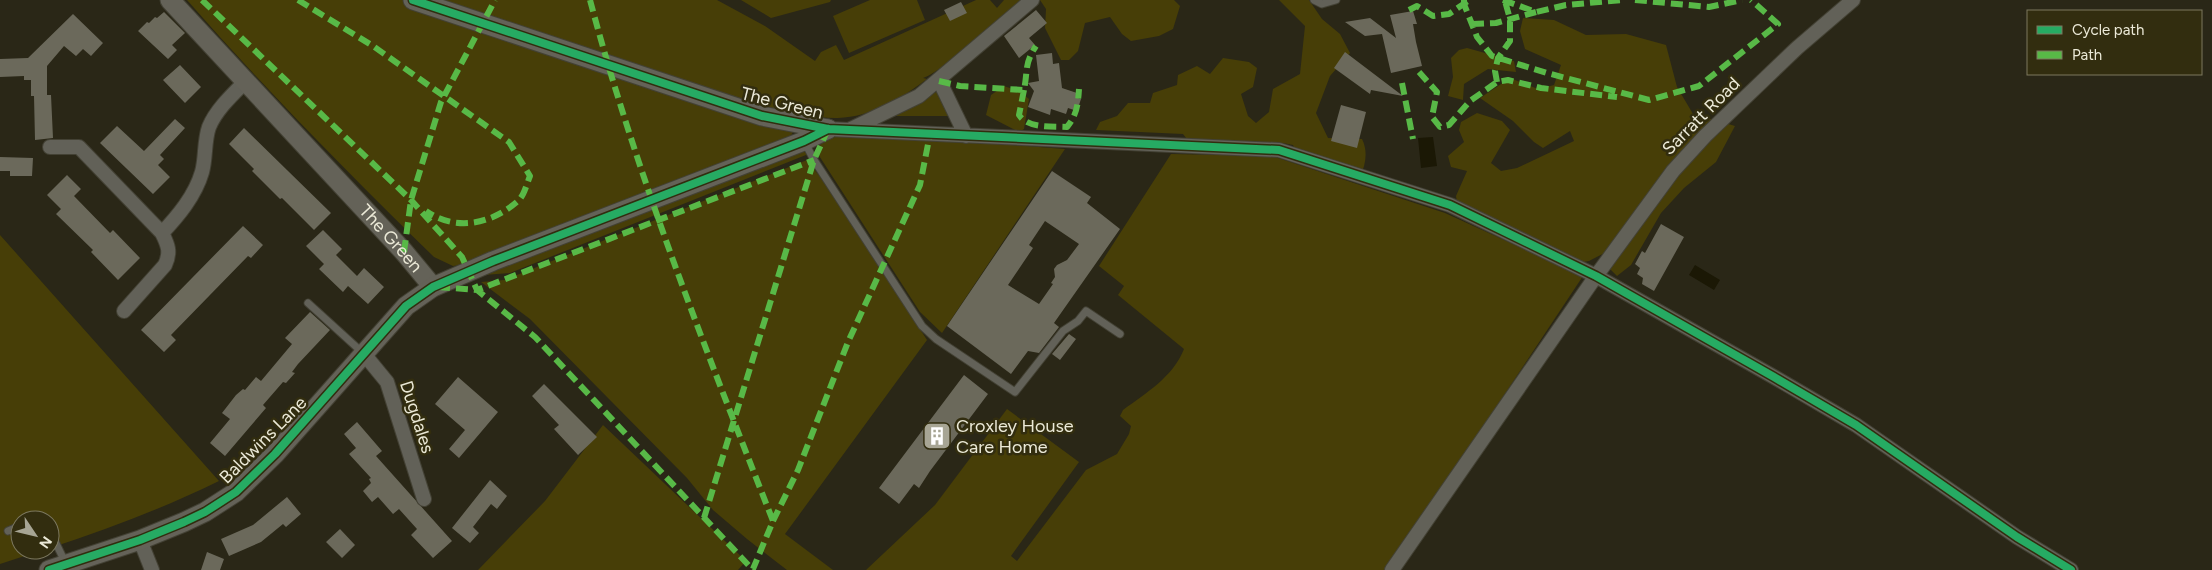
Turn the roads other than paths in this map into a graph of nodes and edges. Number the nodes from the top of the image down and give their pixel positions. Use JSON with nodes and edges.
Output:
{"nodes":[{"id":1,"x":170,"y":0,"type":"edge"},
{"id":2,"x":413,"y":0,"type":"edge"},
{"id":3,"x":1032,"y":0,"type":"edge"},
{"id":4,"x":1314,"y":0,"type":"edge"},
{"id":5,"x":1336,"y":0,"type":"edge"},
{"id":6,"x":1853,"y":0,"type":"edge"},
{"id":7,"x":939,"y":80,"type":"junction"},
{"id":8,"x":245,"y":82,"type":"junction"},
{"id":9,"x":828,"y":129,"type":"junction"},
{"id":10,"x":850,"y":130,"type":"junction"},
{"id":11,"x":966,"y":136,"type":"junction"},
{"id":12,"x":804,"y":141,"type":"junction"},
{"id":13,"x":50,"y":147,"type":"dead end"},
{"id":14,"x":162,"y":233,"type":"junction"},
{"id":15,"x":1596,"y":276,"type":"junction"},
{"id":16,"x":433,"y":287,"type":"junction"},
{"id":17,"x":308,"y":303,"type":"dead end"},
{"id":18,"x":124,"y":311,"type":"dead end"},
{"id":19,"x":1120,"y":334,"type":"dead end"},
{"id":20,"x":364,"y":354,"type":"junction"},
{"id":21,"x":424,"y":499,"type":"dead end"},
{"id":22,"x":140,"y":540,"type":"junction"},
{"id":23,"x":60,"y":552,"type":"edge"},
{"id":24,"x":66,"y":564,"type":"junction"},
{"id":25,"x":49,"y":570,"type":"edge"},
{"id":26,"x":152,"y":570,"type":"edge"},
{"id":27,"x":1392,"y":570,"type":"edge"},
{"id":28,"x":2071,"y":570,"type":"edge"}],
"edges":[{"from":1,"to":8,"type":"street","name":"The Green"},
{"from":2,"to":9,"type":"street","name":"The Green"},
{"from":3,"to":7,"type":"street"},
{"from":4,"to":5,"type":"lane"},
{"from":6,"to":15,"type":"street","name":"Sarratt Road"},
{"from":7,"to":10,"type":"street"},
{"from":7,"to":11,"type":"street"},
{"from":8,"to":14,"type":"street"},
{"from":8,"to":16,"type":"street","name":"The Green"},
{"from":9,"to":10,"type":"street"},
{"from":9,"to":12,"type":"street","name":"The Green"},
{"from":10,"to":11,"type":"street"},
{"from":11,"to":15,"type":"street"},
{"from":12,"to":16,"type":"street","name":"The Green"},
{"from":12,"to":19,"type":"lane"},
{"from":13,"to":14,"type":"street"},
{"from":14,"to":18,"type":"street"},
{"from":15,"to":27,"type":"street","name":"Sarratt Road"},
{"from":15,"to":28,"type":"street"},
{"from":16,"to":20,"type":"street","name":"Baldwins Lane"},
{"from":17,"to":20,"type":"lane"},
{"from":20,"to":21,"type":"street","name":"Dugdales"},
{"from":20,"to":22,"type":"street","name":"Baldwins Lane"},
{"from":22,"to":24,"type":"street","name":"Baldwins Lane"},
{"from":22,"to":26,"type":"street"},
{"from":23,"to":24,"type":"lane"},
{"from":24,"to":25,"type":"street","name":"Baldwins Lane"}]}
